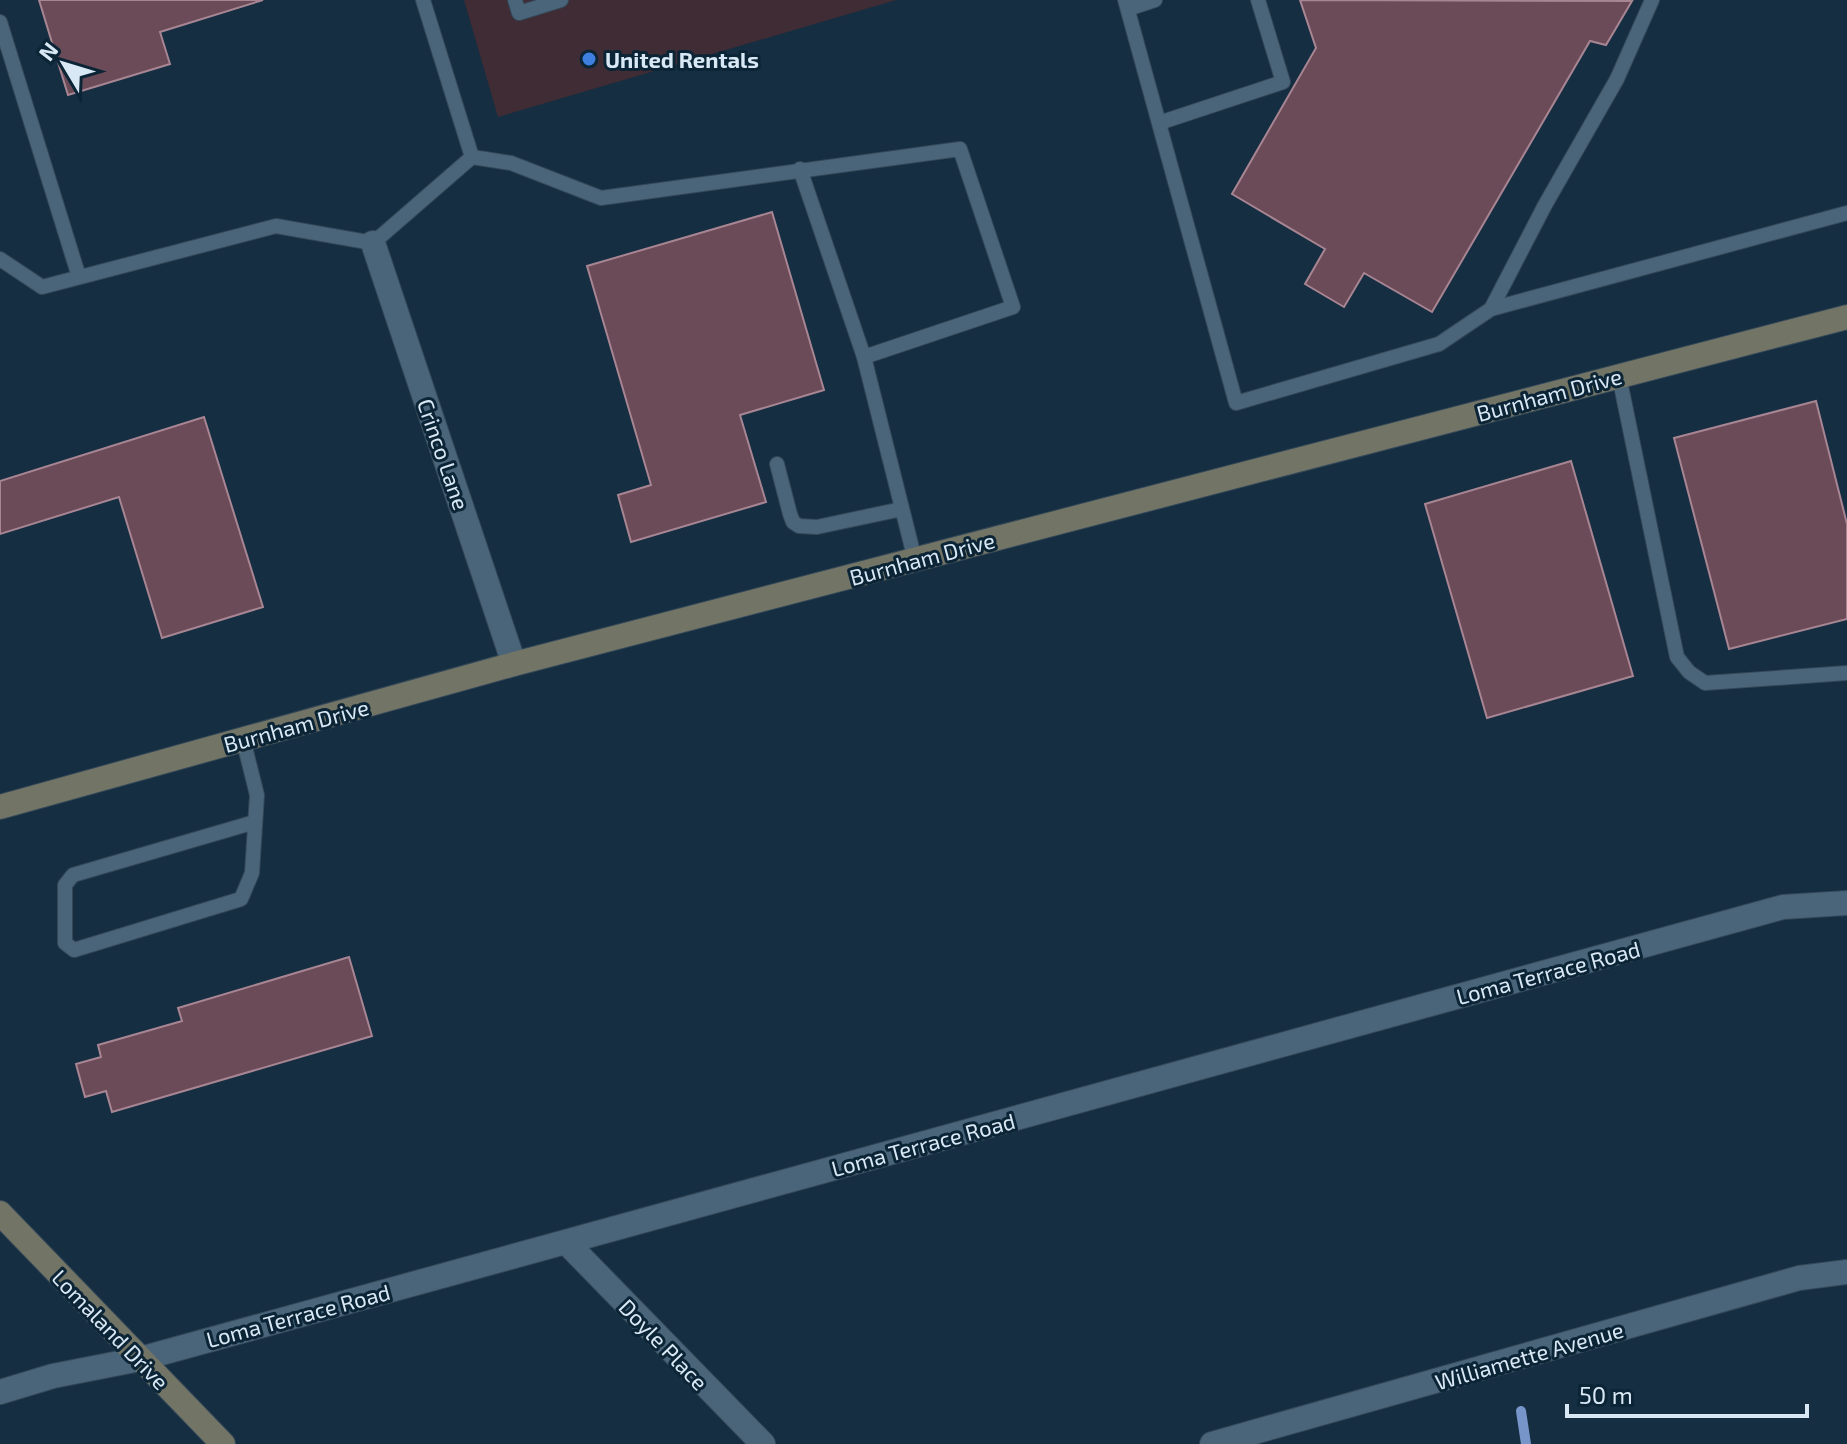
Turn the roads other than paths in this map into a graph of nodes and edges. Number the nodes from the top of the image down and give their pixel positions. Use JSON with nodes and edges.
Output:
{"nodes":[{"id":1,"x":423,"y":0,"type":"edge"},
{"id":2,"x":515,"y":0,"type":"edge"},
{"id":3,"x":561,"y":0,"type":"edge"},
{"id":4,"x":1155,"y":0,"type":"edge"},
{"id":5,"x":1258,"y":0,"type":"edge"},
{"id":6,"x":1652,"y":0,"type":"edge"},
{"id":7,"x":1126,"y":4,"type":"edge"},
{"id":8,"x":0,"y":22,"type":"edge"},
{"id":9,"x":1159,"y":123,"type":"junction"},
{"id":10,"x":472,"y":157,"type":"junction"},
{"id":11,"x":800,"y":169,"type":"junction"},
{"id":12,"x":1847,"y":213,"type":"edge"},
{"id":13,"x":373,"y":243,"type":"junction"},
{"id":14,"x":0,"y":259,"type":"edge"},
{"id":15,"x":79,"y":277,"type":"junction"},
{"id":16,"x":1491,"y":309,"type":"junction"},
{"id":17,"x":1847,"y":317,"type":"edge"},
{"id":18,"x":864,"y":357,"type":"junction"},
{"id":19,"x":1619,"y":376,"type":"junction"},
{"id":20,"x":777,"y":464,"type":"dead end"},
{"id":21,"x":902,"y":509,"type":"junction"},
{"id":22,"x":915,"y":560,"type":"junction"},
{"id":23,"x":514,"y":664,"type":"junction"},
{"id":24,"x":1847,"y":673,"type":"edge"},
{"id":25,"x":243,"y":739,"type":"junction"},
{"id":26,"x":0,"y":807,"type":"edge"},
{"id":27,"x":255,"y":822,"type":"junction"},
{"id":28,"x":1847,"y":903,"type":"edge"},
{"id":29,"x":0,"y":1213,"type":"edge"},
{"id":30,"x":566,"y":1242,"type":"junction"},
{"id":31,"x":1847,"y":1272,"type":"edge"},
{"id":32,"x":140,"y":1359,"type":"junction"},
{"id":33,"x":0,"y":1392,"type":"edge"},
{"id":34,"x":223,"y":1444,"type":"edge"},
{"id":35,"x":763,"y":1444,"type":"edge"},
{"id":36,"x":1212,"y":1444,"type":"edge"}],
"edges":[{"from":1,"to":10,"type":"lane"},
{"from":2,"to":3,"type":"lane"},
{"from":4,"to":7,"type":"lane"},
{"from":5,"to":9,"type":"lane"},
{"from":6,"to":16,"type":"lane"},
{"from":7,"to":9,"type":"lane"},
{"from":8,"to":15,"type":"lane"},
{"from":9,"to":16,"type":"lane"},
{"from":10,"to":11,"type":"lane"},
{"from":10,"to":13,"type":"lane"},
{"from":11,"to":18,"type":"lane"},
{"from":11,"to":18,"type":"lane"},
{"from":12,"to":16,"type":"lane"},
{"from":13,"to":15,"type":"lane"},
{"from":13,"to":23,"type":"street","name":"Crinco Lane"},
{"from":14,"to":15,"type":"lane"},
{"from":17,"to":19,"type":"street","name":"Burnham Drive"},
{"from":18,"to":21,"type":"lane"},
{"from":19,"to":22,"type":"street","name":"Burnham Drive"},
{"from":19,"to":24,"type":"lane"},
{"from":20,"to":21,"type":"lane"},
{"from":21,"to":22,"type":"lane"},
{"from":22,"to":23,"type":"street","name":"Burnham Drive"},
{"from":23,"to":25,"type":"street","name":"Burnham Drive"},
{"from":25,"to":26,"type":"street","name":"Burnham Drive"},
{"from":25,"to":27,"type":"lane"},
{"from":27,"to":27,"type":"lane"},
{"from":28,"to":30,"type":"street","name":"Loma Terrace Road"},
{"from":29,"to":32,"type":"street","name":"Lomaland Drive"},
{"from":30,"to":32,"type":"street","name":"Loma Terrace Road"},
{"from":30,"to":35,"type":"street","name":"Doyle Place"},
{"from":31,"to":36,"type":"street","name":"Williamette Avenue"},
{"from":32,"to":33,"type":"street","name":"Loma Terrace Road"},
{"from":32,"to":34,"type":"street","name":"Lomaland Drive"}]}
